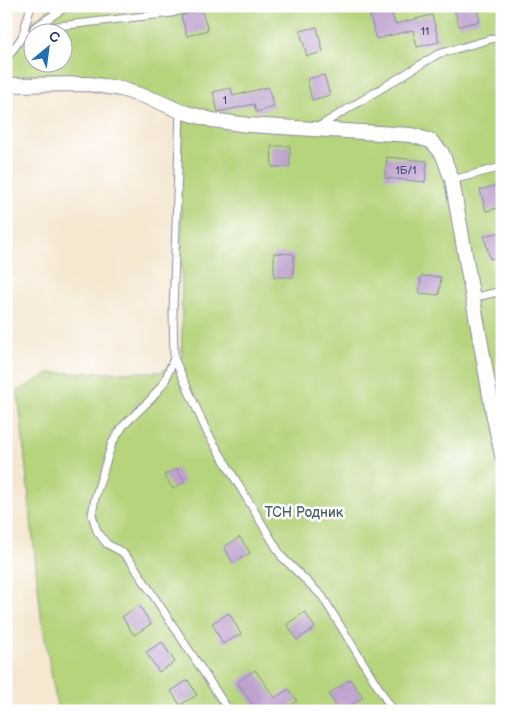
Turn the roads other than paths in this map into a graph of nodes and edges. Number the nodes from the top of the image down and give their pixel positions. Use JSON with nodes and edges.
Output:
{"nodes":[{"id":1,"x":31,"y":6,"type":"edge"},
{"id":2,"x":67,"y":6,"type":"edge"},
{"id":3,"x":195,"y":6,"type":"edge"},
{"id":4,"x":26,"y":22,"type":"edge"},
{"id":5,"x":44,"y":22,"type":"edge"},
{"id":6,"x":72,"y":24,"type":"edge"},
{"id":7,"x":502,"y":36,"type":"edge"},
{"id":8,"x":22,"y":37,"type":"edge"},
{"id":9,"x":6,"y":60,"type":"edge"},
{"id":10,"x":6,"y":85,"type":"edge"},
{"id":11,"x":180,"y":111,"type":"junction"},
{"id":12,"x":316,"y":128,"type":"junction"},
{"id":13,"x":502,"y":167,"type":"edge"},
{"id":14,"x":452,"y":180,"type":"junction"},
{"id":15,"x":502,"y":291,"type":"edge"},
{"id":16,"x":472,"y":298,"type":"junction"},
{"id":17,"x":174,"y":358,"type":"junction"},
{"id":18,"x":498,"y":417,"type":"edge"},
{"id":19,"x":502,"y":455,"type":"edge"},
{"id":20,"x":230,"y":711,"type":"edge"},
{"id":21,"x":393,"y":711,"type":"edge"}],
"edges":[{"from":1,"to":4,"type":"lane"},
{"from":2,"to":5,"type":"lane"},
{"from":3,"to":6,"type":"lane"},
{"from":7,"to":12,"type":"lane"},
{"from":8,"to":9,"type":"lane"},
{"from":10,"to":11,"type":"street"},
{"from":11,"to":12,"type":"street"},
{"from":11,"to":17,"type":"lane"},
{"from":12,"to":14,"type":"street"},
{"from":13,"to":14,"type":"lane"},
{"from":14,"to":16,"type":"street"},
{"from":15,"to":16,"type":"lane"},
{"from":16,"to":18,"type":"street"},
{"from":17,"to":20,"type":"lane"},
{"from":17,"to":21,"type":"lane"},
{"from":18,"to":19,"type":"street"}]}
